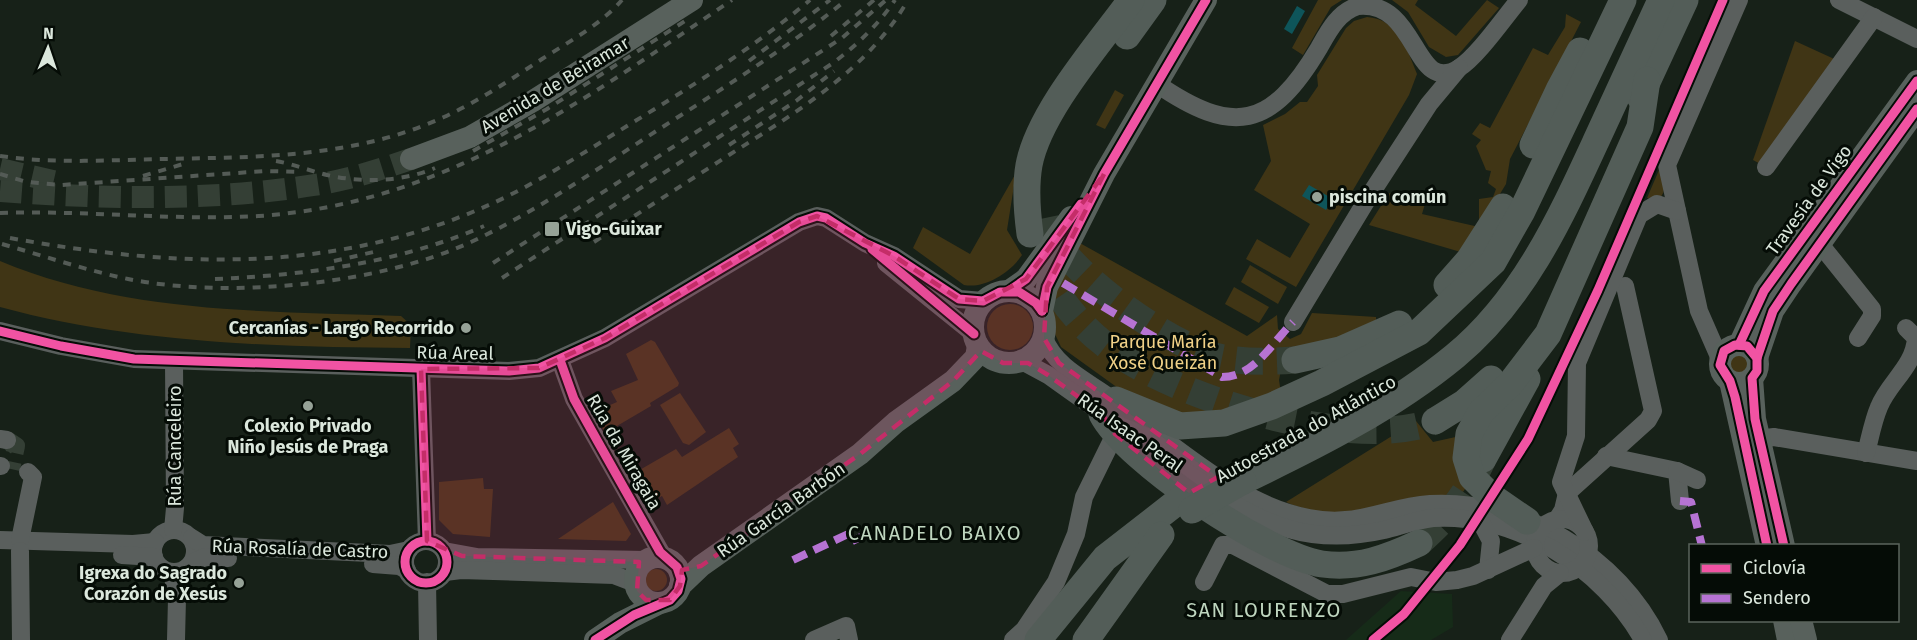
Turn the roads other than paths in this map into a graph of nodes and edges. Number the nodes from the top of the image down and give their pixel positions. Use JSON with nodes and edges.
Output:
{"nodes":[{"id":1,"x":1131,"y":0,"type":"edge"},
{"id":2,"x":1153,"y":0,"type":"edge"},
{"id":3,"x":1206,"y":0,"type":"edge"},
{"id":4,"x":1519,"y":0,"type":"edge"},
{"id":5,"x":1609,"y":0,"type":"edge"},
{"id":6,"x":1623,"y":0,"type":"edge"},
{"id":7,"x":1640,"y":0,"type":"edge"},
{"id":8,"x":1660,"y":0,"type":"edge"},
{"id":9,"x":1685,"y":0,"type":"edge"},
{"id":10,"x":1739,"y":0,"type":"edge"},
{"id":11,"x":1839,"y":0,"type":"edge"},
{"id":12,"x":675,"y":3,"type":"edge"},
{"id":13,"x":1874,"y":17,"type":"junction"},
{"id":14,"x":1917,"y":39,"type":"edge"},
{"id":15,"x":1460,"y":68,"type":"junction"},
{"id":16,"x":1436,"y":71,"type":"junction"},
{"id":17,"x":1647,"y":80,"type":"junction"},
{"id":18,"x":1917,"y":81,"type":"edge"},
{"id":19,"x":1156,"y":84,"type":"junction"},
{"id":20,"x":1434,"y":99,"type":"junction"},
{"id":21,"x":1917,"y":111,"type":"edge"},
{"id":22,"x":1044,"y":147,"type":"junction"},
{"id":23,"x":409,"y":154,"type":"tunnel mouth"},
{"id":24,"x":1766,"y":167,"type":"dead end"},
{"id":25,"x":1104,"y":174,"type":"junction"},
{"id":26,"x":1677,"y":211,"type":"junction"},
{"id":27,"x":1037,"y":226,"type":"tunnel mouth"},
{"id":28,"x":865,"y":243,"type":"junction"},
{"id":29,"x":1820,"y":244,"type":"junction"},
{"id":30,"x":1625,"y":286,"type":"dead end"},
{"id":31,"x":1009,"y":291,"type":"junction"},
{"id":32,"x":983,"y":301,"type":"junction"},
{"id":33,"x":1042,"y":311,"type":"junction"},
{"id":34,"x":1293,"y":322,"type":"dead end"},
{"id":35,"x":1906,"y":328,"type":"dead end"},
{"id":36,"x":0,"y":331,"type":"edge"},
{"id":37,"x":1548,"y":334,"type":"junction"},
{"id":38,"x":1044,"y":338,"type":"junction"},
{"id":39,"x":1858,"y":338,"type":"dead end"},
{"id":40,"x":976,"y":340,"type":"junction"},
{"id":41,"x":1739,"y":345,"type":"junction"},
{"id":42,"x":1720,"y":359,"type":"junction"},
{"id":43,"x":560,"y":360,"type":"junction"},
{"id":44,"x":1295,"y":360,"type":"tunnel mouth"},
{"id":45,"x":174,"y":362,"type":"junction"},
{"id":46,"x":1012,"y":362,"type":"junction"},
{"id":47,"x":1755,"y":368,"type":"junction"},
{"id":48,"x":421,"y":369,"type":"junction"},
{"id":49,"x":1730,"y":381,"type":"junction"},
{"id":50,"x":1111,"y":416,"type":"junction"},
{"id":51,"x":1435,"y":421,"type":"tunnel mouth"},
{"id":52,"x":1759,"y":439,"type":"junction"},
{"id":53,"x":1866,"y":453,"type":"junction"},
{"id":54,"x":860,"y":454,"type":"junction"},
{"id":55,"x":1606,"y":456,"type":"junction"},
{"id":56,"x":1483,"y":459,"type":"tunnel mouth"},
{"id":57,"x":1917,"y":461,"type":"edge"},
{"id":58,"x":1677,"y":471,"type":"junction"},
{"id":59,"x":28,"y":472,"type":"tunnel mouth"},
{"id":60,"x":1237,"y":476,"type":"junction"},
{"id":61,"x":1696,"y":480,"type":"dead end"},
{"id":62,"x":1567,"y":493,"type":"junction"},
{"id":63,"x":1680,"y":501,"type":"dead end"},
{"id":64,"x":1187,"y":504,"type":"junction"},
{"id":65,"x":1482,"y":524,"type":"junction"},
{"id":66,"x":173,"y":530,"type":"junction"},
{"id":67,"x":1539,"y":530,"type":"junction"},
{"id":68,"x":1585,"y":532,"type":"junction"},
{"id":69,"x":1161,"y":535,"type":"junction"},
{"id":70,"x":192,"y":538,"type":"junction"},
{"id":71,"x":0,"y":540,"type":"edge"},
{"id":72,"x":427,"y":541,"type":"junction"},
{"id":73,"x":1419,"y":543,"type":"tunnel mouth"},
{"id":74,"x":1767,"y":544,"type":"edge"},
{"id":75,"x":1784,"y":544,"type":"edge"},
{"id":76,"x":20,"y":546,"type":"junction"},
{"id":77,"x":0,"y":550,"type":"edge"},
{"id":78,"x":154,"y":550,"type":"junction"},
{"id":79,"x":409,"y":550,"type":"junction"},
{"id":80,"x":444,"y":551,"type":"junction"},
{"id":81,"x":1583,"y":561,"type":"junction"},
{"id":82,"x":192,"y":563,"type":"junction"},
{"id":83,"x":667,"y":568,"type":"junction"},
{"id":84,"x":407,"y":570,"type":"junction"},
{"id":85,"x":1488,"y":570,"type":"junction"},
{"id":86,"x":172,"y":572,"type":"junction"},
{"id":87,"x":445,"y":572,"type":"junction"},
{"id":88,"x":1560,"y":573,"type":"junction"},
{"id":89,"x":427,"y":582,"type":"junction"},
{"id":90,"x":1204,"y":582,"type":"dead end"},
{"id":91,"x":636,"y":587,"type":"junction"},
{"id":92,"x":660,"y":603,"type":"junction"},
{"id":93,"x":1784,"y":622,"type":"edge"},
{"id":94,"x":1801,"y":622,"type":"edge"},
{"id":95,"x":620,"y":623,"type":"junction"},
{"id":96,"x":847,"y":633,"type":"edge"},
{"id":97,"x":21,"y":640,"type":"edge"},
{"id":98,"x":176,"y":640,"type":"edge"},
{"id":99,"x":428,"y":640,"type":"edge"},
{"id":100,"x":596,"y":640,"type":"edge"},
{"id":101,"x":814,"y":640,"type":"edge"},
{"id":102,"x":1013,"y":640,"type":"edge"},
{"id":103,"x":1038,"y":640,"type":"edge"},
{"id":104,"x":1060,"y":640,"type":"edge"},
{"id":105,"x":1086,"y":640,"type":"edge"},
{"id":106,"x":1510,"y":640,"type":"edge"},
{"id":107,"x":1643,"y":640,"type":"edge"},
{"id":108,"x":1659,"y":640,"type":"edge"},
{"id":109,"x":1788,"y":640,"type":"edge"},
{"id":110,"x":1806,"y":640,"type":"edge"}],
"edges":[{"from":1,"to":22,"type":"highway"},
{"from":2,"to":22,"type":"highway"},
{"from":3,"to":19,"type":"main road"},
{"from":4,"to":15,"type":"street"},
{"from":5,"to":44,"type":"highway"},
{"from":6,"to":50,"type":"highway"},
{"from":7,"to":60,"type":"highway","name":"Autoestrada do Atlántico"},
{"from":8,"to":60,"type":"highway","name":"Autoestrada do Atlántico"},
{"from":9,"to":17,"type":"highway"},
{"from":10,"to":26,"type":"street"},
{"from":11,"to":13,"type":"street"},
{"from":12,"to":23,"type":"main road","name":"Avenida de Beiramar"},
{"from":13,"to":14,"type":"street"},
{"from":13,"to":24,"type":"street"},
{"from":15,"to":16,"type":"street"},
{"from":15,"to":20,"type":"street"},
{"from":16,"to":19,"type":"street"},
{"from":16,"to":20,"type":"street"},
{"from":17,"to":37,"type":"highway"},
{"from":17,"to":51,"type":"highway"},
{"from":18,"to":41,"type":"main road","name":"Travesía de Vigo"},
{"from":19,"to":25,"type":"main road"},
{"from":20,"to":34,"type":"street"},
{"from":21,"to":29,"type":"main road","name":"Travesía de Vigo"},
{"from":22,"to":27,"type":"highway"},
{"from":25,"to":31,"type":"main road"},
{"from":25,"to":33,"type":"main road"},
{"from":26,"to":42,"type":"street"},
{"from":26,"to":62,"type":"street"},
{"from":28,"to":32,"type":"street","name":"Rúa Areal"},
{"from":28,"to":40,"type":"street","name":"Rúa Areal"},
{"from":28,"to":43,"type":"street","name":"Rúa Areal"},
{"from":29,"to":39,"type":"street","name":"Travesía de Vigo"},
{"from":29,"to":47,"type":"main road","name":"Travesía de Vigo"},
{"from":30,"to":55,"type":"street"},
{"from":31,"to":32,"type":"main road"},
{"from":31,"to":33,"type":"main road"},
{"from":32,"to":40,"type":"main road"},
{"from":33,"to":38,"type":"main road"},
{"from":35,"to":53,"type":"street"},
{"from":36,"to":45,"type":"street","name":"Rúa Areal"},
{"from":37,"to":56,"type":"highway"},
{"from":37,"to":67,"type":"highway"},
{"from":38,"to":46,"type":"main road"},
{"from":38,"to":50,"type":"street","name":"Rúa Isaac Peral"},
{"from":40,"to":46,"type":"main road"},
{"from":40,"to":54,"type":"main road","name":"Rúa García Barbón"},
{"from":41,"to":42,"type":"main road"},
{"from":41,"to":47,"type":"main road"},
{"from":42,"to":49,"type":"main road"},
{"from":43,"to":48,"type":"street","name":"Rúa Areal"},
{"from":43,"to":83,"type":"street","name":"Rúa da Miragaia"},
{"from":45,"to":48,"type":"street","name":"Rúa Areal"},
{"from":45,"to":66,"type":"street","name":"Rúa Canceleiro"},
{"from":46,"to":50,"type":"street","name":"Rúa Isaac Peral"},
{"from":46,"to":54,"type":"main road","name":"Rúa García Barbón"},
{"from":47,"to":49,"type":"main road"},
{"from":47,"to":52,"type":"main road","name":"Travesía de Vigo"},
{"from":48,"to":72,"type":"street"},
{"from":49,"to":74,"type":"main road"},
{"from":50,"to":65,"type":"street","name":"Rúa Isaac Peral"},
{"from":50,"to":67,"type":"street","name":"Rúa Isaac Peral"},
{"from":50,"to":73,"type":"highway"},
{"from":50,"to":102,"type":"street"},
{"from":52,"to":53,"type":"street"},
{"from":52,"to":75,"type":"main road","name":"Travesía de Vigo"},
{"from":53,"to":57,"type":"street"},
{"from":54,"to":83,"type":"main road","name":"Rúa García Barbón"},
{"from":55,"to":58,"type":"street"},
{"from":55,"to":62,"type":"street"},
{"from":58,"to":61,"type":"street"},
{"from":58,"to":63,"type":"street"},
{"from":59,"to":76,"type":"street"},
{"from":60,"to":64,"type":"highway","name":"Autoestrada do Atlántico"},
{"from":62,"to":67,"type":"street"},
{"from":62,"to":68,"type":"street"},
{"from":64,"to":69,"type":"highway","name":"Autoestrada do Atlántico"},
{"from":64,"to":103,"type":"highway","name":"Autoestrada do Atlántico"},
{"from":65,"to":67,"type":"street","name":"Rúa Isaac Peral"},
{"from":65,"to":85,"type":"street"},
{"from":66,"to":70,"type":"street"},
{"from":66,"to":78,"type":"street"},
{"from":67,"to":68,"type":"street"},
{"from":67,"to":81,"type":"street","name":"Rúa Isaac Peral"},
{"from":67,"to":85,"type":"street"},
{"from":67,"to":88,"type":"street"},
{"from":68,"to":81,"type":"street"},
{"from":69,"to":104,"type":"highway","name":"Autoestrada do Atlántico"},
{"from":69,"to":105,"type":"highway"},
{"from":70,"to":79,"type":"street","name":"Rúa Rosalía de Castro"},
{"from":70,"to":82,"type":"street"},
{"from":71,"to":76,"type":"street"},
{"from":72,"to":79,"type":"street"},
{"from":72,"to":80,"type":"street"},
{"from":76,"to":77,"type":"street"},
{"from":76,"to":78,"type":"street"},
{"from":76,"to":97,"type":"street"},
{"from":78,"to":86,"type":"street"},
{"from":79,"to":84,"type":"street"},
{"from":80,"to":83,"type":"street"},
{"from":80,"to":87,"type":"street"},
{"from":81,"to":88,"type":"street"},
{"from":81,"to":107,"type":"street"},
{"from":81,"to":108,"type":"street"},
{"from":82,"to":84,"type":"street","name":"Rúa Rosalía de Castro"},
{"from":82,"to":86,"type":"street"},
{"from":83,"to":91,"type":"main road"},
{"from":83,"to":92,"type":"main road"},
{"from":84,"to":89,"type":"street"},
{"from":85,"to":90,"type":"street"},
{"from":86,"to":98,"type":"street"},
{"from":87,"to":89,"type":"street"},
{"from":87,"to":91,"type":"street"},
{"from":88,"to":106,"type":"street"},
{"from":89,"to":99,"type":"street"},
{"from":91,"to":92,"type":"main road"},
{"from":91,"to":95,"type":"main road"},
{"from":92,"to":95,"type":"main road"},
{"from":93,"to":109,"type":"main road"},
{"from":94,"to":110,"type":"main road"},
{"from":95,"to":100,"type":"main road"},
{"from":96,"to":101,"type":"street"}]}
